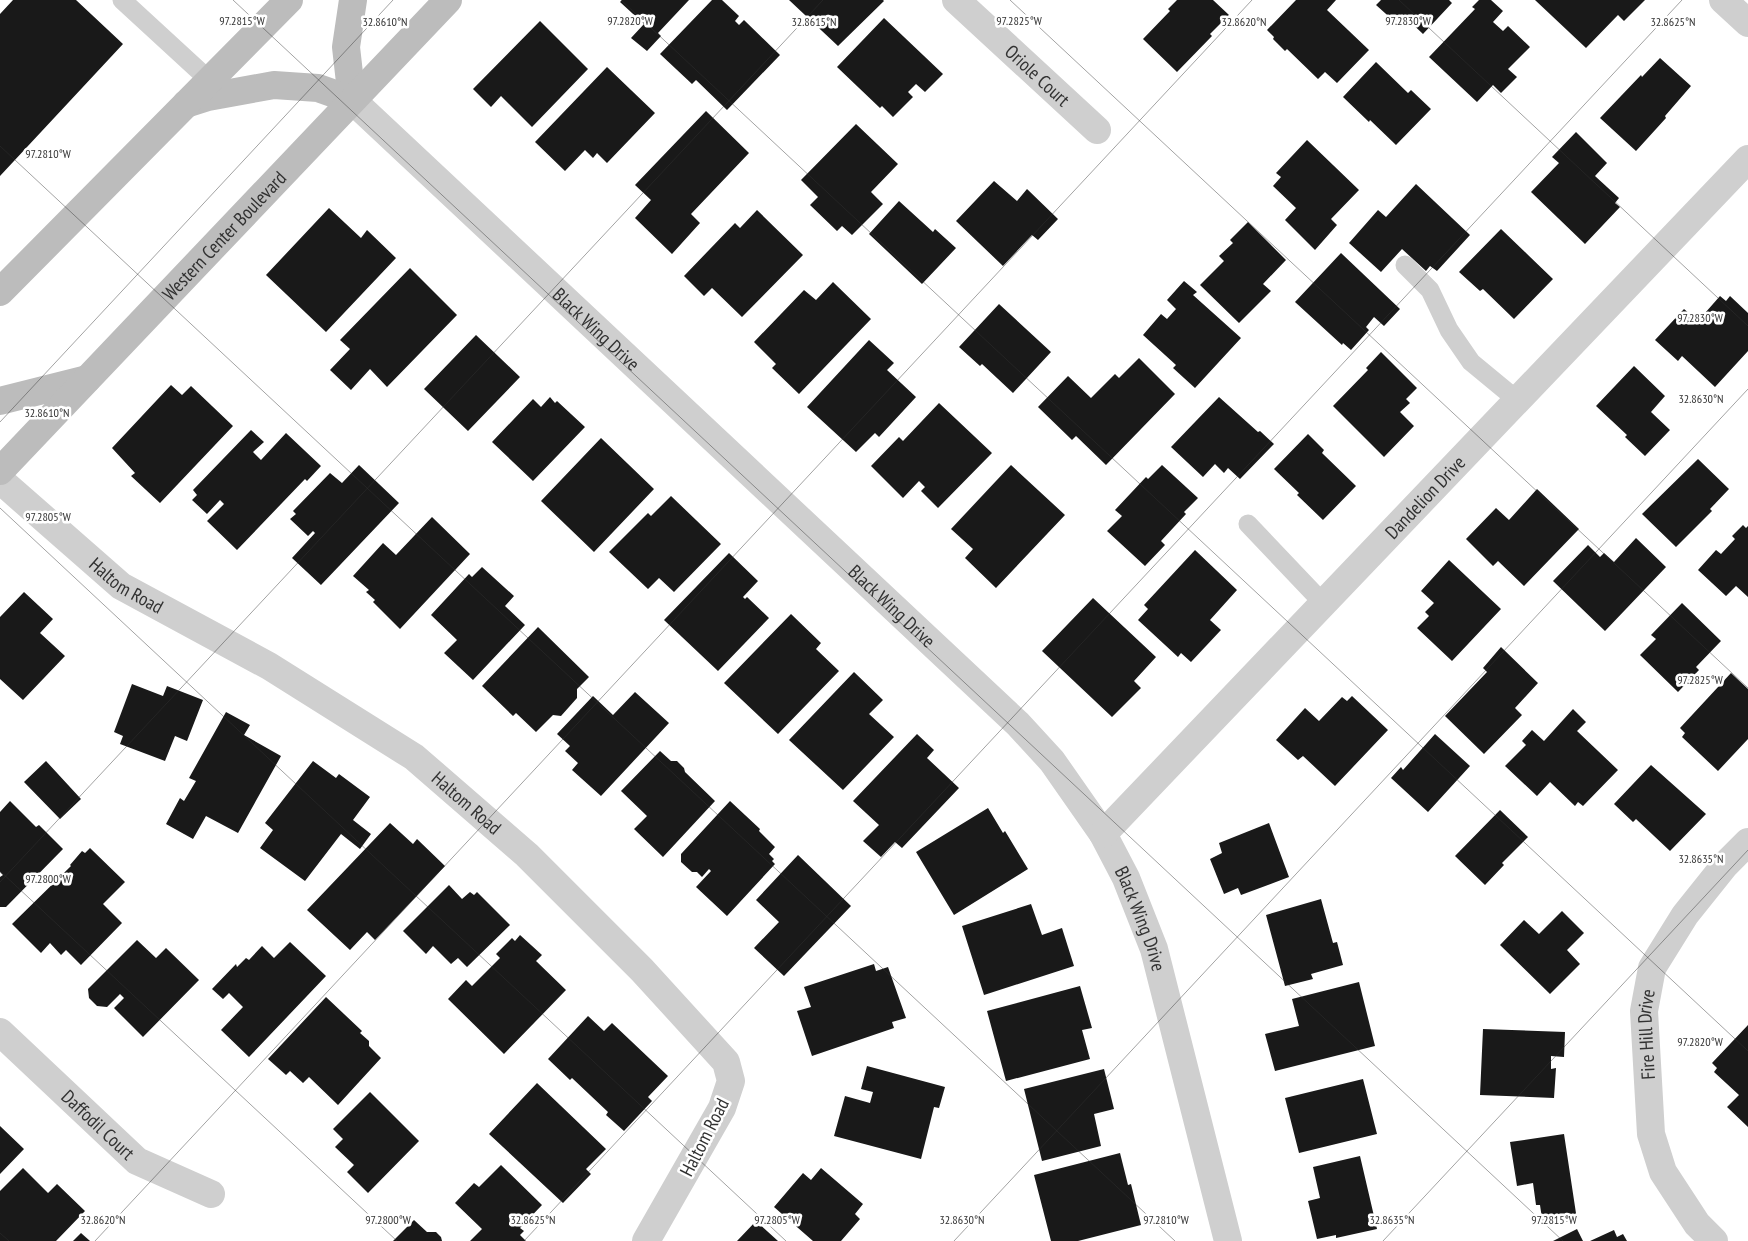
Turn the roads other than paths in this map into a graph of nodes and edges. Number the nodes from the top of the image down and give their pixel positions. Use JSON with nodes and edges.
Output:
{"nodes":[{"id":1,"x":122,"y":0,"type":"edge"},
{"id":2,"x":354,"y":0,"type":"edge"},
{"id":3,"x":448,"y":0,"type":"edge"},
{"id":4,"x":956,"y":0,"type":"edge"},
{"id":5,"x":1723,"y":0,"type":"edge"},
{"id":6,"x":285,"y":1,"type":"edge"},
{"id":7,"x":1748,"y":23,"type":"edge"},
{"id":8,"x":209,"y":80,"type":"junction"},
{"id":9,"x":352,"y":100,"type":"junction"},
{"id":10,"x":185,"y":105,"type":"junction"},
{"id":11,"x":1096,"y":130,"type":"dead end"},
{"id":12,"x":1748,"y":159,"type":"edge"},
{"id":13,"x":1405,"y":265,"type":"dead end"},
{"id":14,"x":0,"y":292,"type":"edge"},
{"id":15,"x":87,"y":379,"type":"junction"},
{"id":16,"x":1517,"y":400,"type":"junction"},
{"id":17,"x":0,"y":401,"type":"edge"},
{"id":18,"x":0,"y":470,"type":"edge"},
{"id":19,"x":0,"y":480,"type":"edge"},
{"id":20,"x":1248,"y":524,"type":"dead end"},
{"id":21,"x":1323,"y":603,"type":"junction"},
{"id":22,"x":1103,"y":834,"type":"junction"},
{"id":23,"x":1748,"y":842,"type":"edge"},
{"id":24,"x":0,"y":1032,"type":"edge"},
{"id":25,"x":211,"y":1194,"type":"dead end"},
{"id":26,"x":646,"y":1241,"type":"edge"},
{"id":27,"x":1228,"y":1241,"type":"edge"},
{"id":28,"x":1714,"y":1241,"type":"edge"}],
"edges":[{"from":1,"to":8,"type":"lane"},
{"from":2,"to":9,"type":"main road"},
{"from":3,"to":9,"type":"main road","name":"Western Center Boulevard"},
{"from":4,"to":11,"type":"street","name":"Oriole Court"},
{"from":5,"to":7,"type":"street"},
{"from":6,"to":8,"type":"main road"},
{"from":8,"to":10,"type":"main road"},
{"from":9,"to":10,"type":"main road"},
{"from":9,"to":15,"type":"main road","name":"Western Center Boulevard"},
{"from":9,"to":22,"type":"street","name":"Black Wing Drive"},
{"from":10,"to":14,"type":"main road"},
{"from":12,"to":16,"type":"street","name":"Dandelion Drive"},
{"from":13,"to":16,"type":"lane"},
{"from":15,"to":17,"type":"main road"},
{"from":15,"to":18,"type":"main road","name":"Western Center Boulevard"},
{"from":16,"to":21,"type":"street","name":"Dandelion Drive"},
{"from":19,"to":26,"type":"street","name":"Haltom Road"},
{"from":20,"to":21,"type":"lane"},
{"from":21,"to":22,"type":"street","name":"Dandelion Drive"},
{"from":22,"to":27,"type":"street","name":"Black Wing Drive"},
{"from":23,"to":28,"type":"street","name":"Fire Hill Drive"},
{"from":24,"to":25,"type":"street","name":"Daffodil Court"}]}
